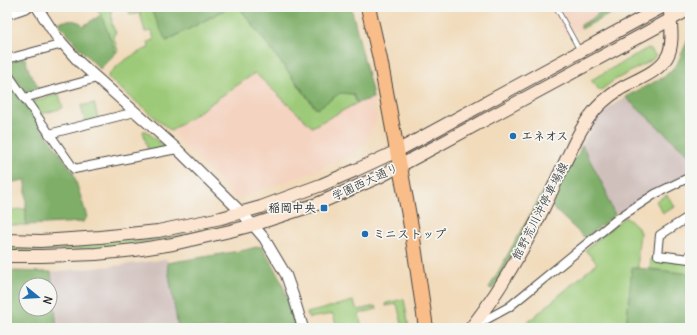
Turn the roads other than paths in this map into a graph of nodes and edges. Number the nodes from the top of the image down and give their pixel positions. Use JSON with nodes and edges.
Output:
{"nodes":[{"id":1,"x":30,"y":7,"type":"edge"},
{"id":2,"x":37,"y":7,"type":"edge"},
{"id":3,"x":368,"y":7,"type":"edge"},
{"id":4,"x":556,"y":7,"type":"edge"},
{"id":5,"x":662,"y":7,"type":"edge"},
{"id":6,"x":690,"y":9,"type":"edge"},
{"id":7,"x":670,"y":13,"type":"edge"},
{"id":8,"x":7,"y":16,"type":"edge"},
{"id":9,"x":63,"y":44,"type":"junction"},
{"id":10,"x":580,"y":51,"type":"junction"},
{"id":11,"x":7,"y":59,"type":"edge"},
{"id":12,"x":7,"y":73,"type":"edge"},
{"id":13,"x":97,"y":78,"type":"junction"},
{"id":14,"x":24,"y":98,"type":"junction"},
{"id":15,"x":135,"y":112,"type":"junction"},
{"id":16,"x":49,"y":134,"type":"junction"},
{"id":17,"x":177,"y":149,"type":"junction"},
{"id":18,"x":397,"y":151,"type":"junction"},
{"id":19,"x":400,"y":166,"type":"junction"},
{"id":20,"x":690,"y":177,"type":"edge"},
{"id":21,"x":241,"y":212,"type":"junction"},
{"id":22,"x":690,"y":216,"type":"edge"},
{"id":23,"x":253,"y":225,"type":"junction"},
{"id":24,"x":7,"y":240,"type":"edge"},
{"id":25,"x":690,"y":254,"type":"edge"},
{"id":26,"x":7,"y":256,"type":"edge"},
{"id":27,"x":303,"y":328,"type":"edge"},
{"id":28,"x":426,"y":328,"type":"edge"},
{"id":29,"x":471,"y":328,"type":"edge"}],
"edges":[{"from":1,"to":8,"type":"street"},
{"from":2,"to":9,"type":"street"},
{"from":3,"to":18,"type":"highway"},
{"from":4,"to":10,"type":"lane"},
{"from":5,"to":10,"type":"main road","name":"学園西大通り"},
{"from":6,"to":7,"type":"main road","name":"学園西大通り"},
{"from":7,"to":19,"type":"main road","name":"学園西大通り"},
{"from":7,"to":29,"type":"main road","name":"館野荒川沖停車場線"},
{"from":9,"to":11,"type":"street"},
{"from":9,"to":13,"type":"street"},
{"from":10,"to":18,"type":"main road","name":"学園西大通り"},
{"from":12,"to":14,"type":"street"},
{"from":13,"to":14,"type":"street"},
{"from":13,"to":15,"type":"street"},
{"from":14,"to":16,"type":"street"},
{"from":15,"to":16,"type":"street"},
{"from":15,"to":17,"type":"street"},
{"from":16,"to":17,"type":"street"},
{"from":17,"to":21,"type":"street"},
{"from":18,"to":19,"type":"highway"},
{"from":18,"to":21,"type":"main road","name":"学園西大通り"},
{"from":19,"to":23,"type":"main road","name":"学園西大通り"},
{"from":19,"to":28,"type":"highway"},
{"from":20,"to":29,"type":"street"},
{"from":21,"to":23,"type":"street"},
{"from":21,"to":24,"type":"main road","name":"学園西大通り"},
{"from":22,"to":25,"type":"street"},
{"from":23,"to":26,"type":"main road","name":"学園西大通り"},
{"from":23,"to":27,"type":"street"}]}
